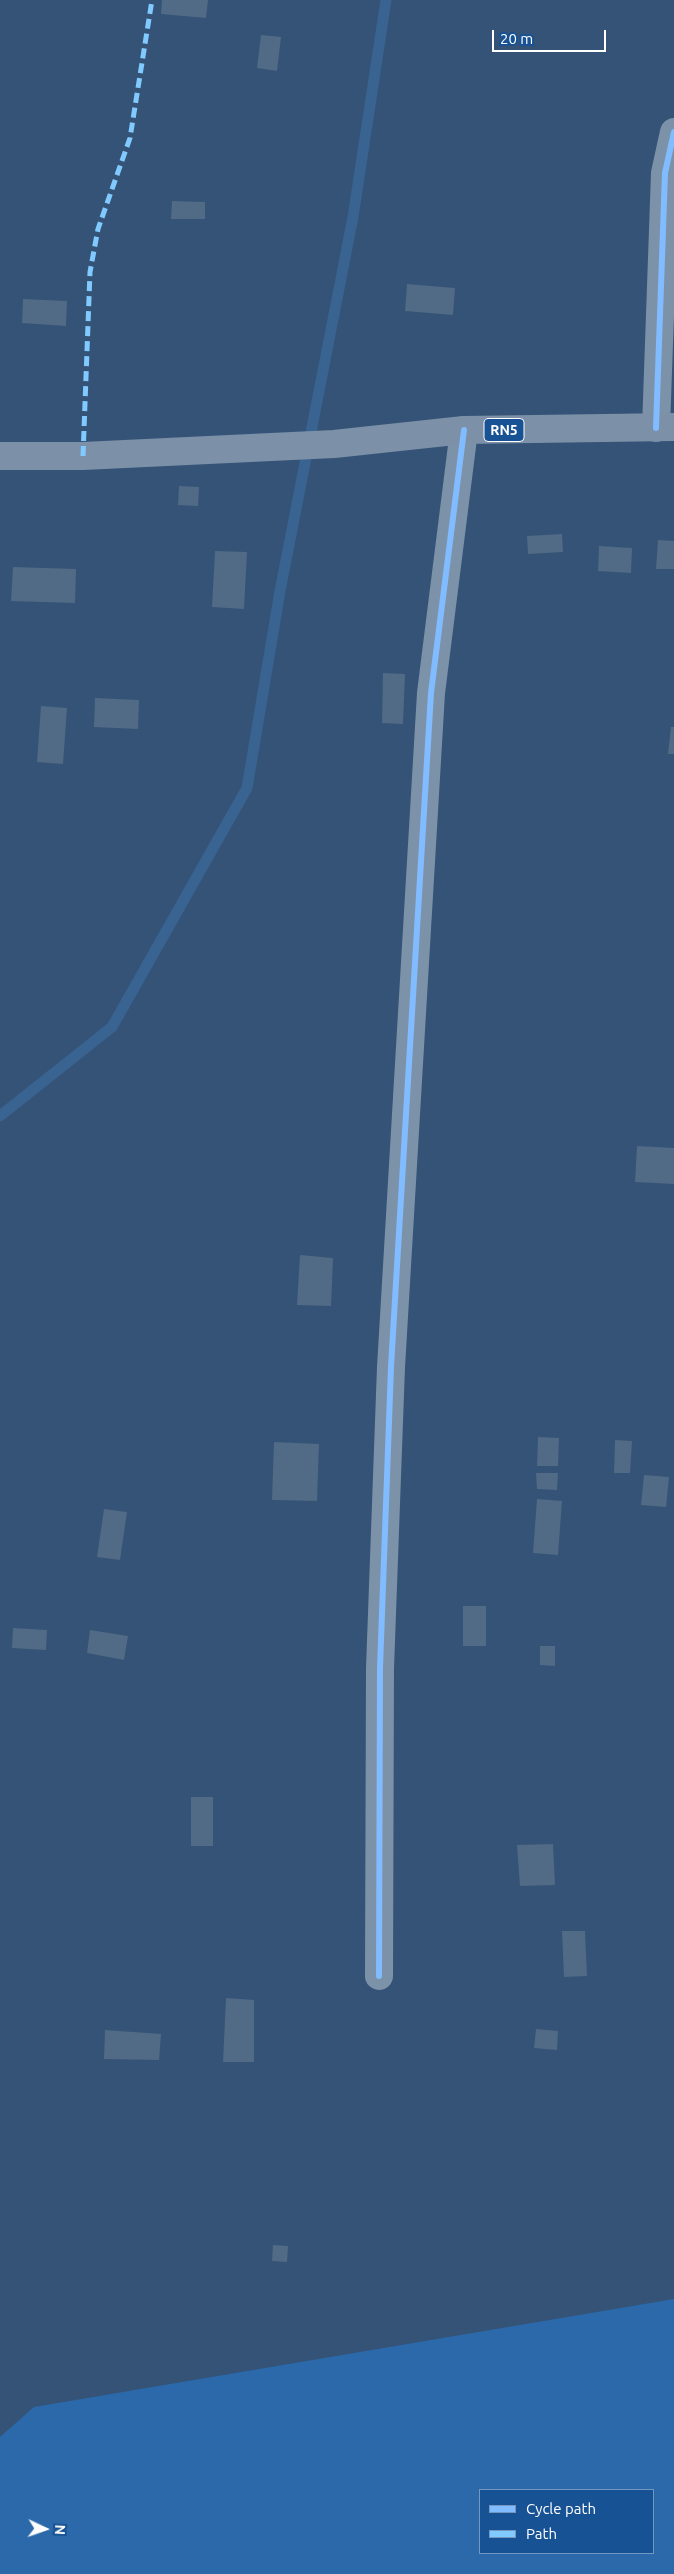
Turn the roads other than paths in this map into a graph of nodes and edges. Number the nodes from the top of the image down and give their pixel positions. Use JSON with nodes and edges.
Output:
{"nodes":[{"id":1,"x":674,"y":132,"type":"edge"},
{"id":2,"x":665,"y":427,"type":"edge"},
{"id":3,"x":464,"y":430,"type":"junction"},
{"id":4,"x":0,"y":456,"type":"edge"},
{"id":5,"x":379,"y":1976,"type":"dead end"}],
"edges":[{"from":1,"to":2,"type":"street"},
{"from":2,"to":3,"type":"highway","number":"RN5"},
{"from":3,"to":4,"type":"highway","number":"RN5"},
{"from":3,"to":5,"type":"street"}]}
